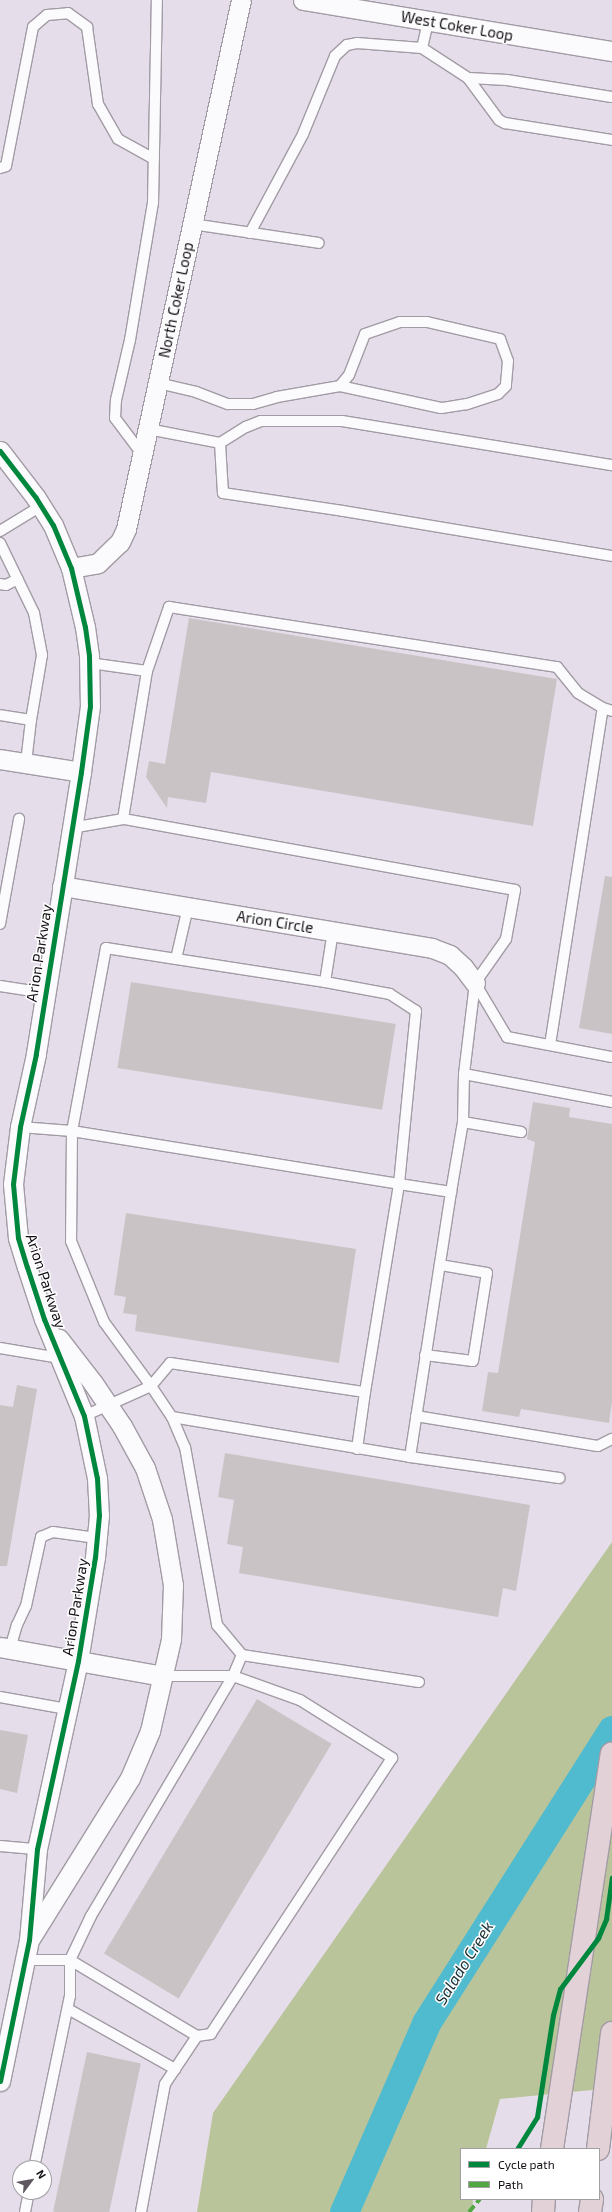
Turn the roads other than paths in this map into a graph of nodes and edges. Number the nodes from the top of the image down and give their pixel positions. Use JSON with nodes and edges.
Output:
{"nodes":[{"id":1,"x":157,"y":0,"type":"edge"},
{"id":2,"x":241,"y":0,"type":"edge"},
{"id":3,"x":303,"y":0,"type":"edge"},
{"id":4,"x":428,"y":22,"type":"junction"},
{"id":5,"x":422,"y":48,"type":"junction"},
{"id":6,"x":612,"y":51,"type":"edge"},
{"id":7,"x":468,"y":78,"type":"junction"},
{"id":8,"x":612,"y":97,"type":"edge"},
{"id":9,"x":612,"y":140,"type":"edge"},
{"id":10,"x":154,"y":159,"type":"junction"},
{"id":11,"x":0,"y":168,"type":"edge"},
{"id":12,"x":192,"y":224,"type":"junction"},
{"id":13,"x":250,"y":233,"type":"junction"},
{"id":14,"x":319,"y":243,"type":"dead end"},
{"id":15,"x":158,"y":383,"type":"junction"},
{"id":16,"x":340,"y":386,"type":"junction"},
{"id":17,"x":148,"y":429,"type":"junction"},
{"id":18,"x":220,"y":443,"type":"junction"},
{"id":19,"x":0,"y":451,"type":"edge"},
{"id":20,"x":142,"y":454,"type":"junction"},
{"id":21,"x":612,"y":465,"type":"edge"},
{"id":22,"x":41,"y":506,"type":"junction"},
{"id":23,"x":0,"y":531,"type":"edge"},
{"id":24,"x":0,"y":542,"type":"edge"},
{"id":25,"x":612,"y":556,"type":"edge"},
{"id":26,"x":71,"y":568,"type":"junction"},
{"id":27,"x":18,"y":579,"type":"junction"},
{"id":28,"x":0,"y":584,"type":"edge"},
{"id":29,"x":89,"y":663,"type":"junction"},
{"id":30,"x":147,"y":672,"type":"junction"},
{"id":31,"x":608,"y":710,"type":"edge"},
{"id":32,"x":0,"y":715,"type":"edge"},
{"id":33,"x":31,"y":720,"type":"junction"},
{"id":34,"x":0,"y":759,"type":"edge"},
{"id":35,"x":26,"y":763,"type":"junction"},
{"id":36,"x":81,"y":772,"type":"junction"},
{"id":37,"x":19,"y":819,"type":"dead end"},
{"id":38,"x":123,"y":819,"type":"junction"},
{"id":39,"x":72,"y":828,"type":"junction"},
{"id":40,"x":62,"y":886,"type":"junction"},
{"id":41,"x":188,"y":907,"type":"junction"},
{"id":42,"x":0,"y":924,"type":"edge"},
{"id":43,"x":334,"y":931,"type":"junction"},
{"id":44,"x":176,"y":959,"type":"junction"},
{"id":45,"x":325,"y":982,"type":"junction"},
{"id":46,"x":475,"y":983,"type":"junction"},
{"id":47,"x":0,"y":986,"type":"edge"},
{"id":48,"x":45,"y":993,"type":"junction"},
{"id":49,"x":550,"y":1045,"type":"junction"},
{"id":50,"x":612,"y":1057,"type":"edge"},
{"id":51,"x":464,"y":1074,"type":"junction"},
{"id":52,"x":612,"y":1102,"type":"edge"},
{"id":53,"x":463,"y":1122,"type":"junction"},
{"id":54,"x":20,"y":1127,"type":"junction"},
{"id":55,"x":72,"y":1131,"type":"junction"},
{"id":56,"x":521,"y":1132,"type":"dead end"},
{"id":57,"x":399,"y":1184,"type":"junction"},
{"id":58,"x":451,"y":1192,"type":"junction"},
{"id":59,"x":440,"y":1265,"type":"junction"},
{"id":60,"x":44,"y":1319,"type":"junction"},
{"id":61,"x":0,"y":1348,"type":"edge"},
{"id":62,"x":426,"y":1355,"type":"junction"},
{"id":63,"x":60,"y":1358,"type":"junction"},
{"id":64,"x":151,"y":1386,"type":"junction"},
{"id":65,"x":365,"y":1392,"type":"junction"},
{"id":66,"x":107,"y":1404,"type":"junction"},
{"id":67,"x":84,"y":1416,"type":"junction"},
{"id":68,"x":416,"y":1416,"type":"junction"},
{"id":69,"x":172,"y":1417,"type":"junction"},
{"id":70,"x":612,"y":1439,"type":"edge"},
{"id":71,"x":357,"y":1449,"type":"junction"},
{"id":72,"x":410,"y":1457,"type":"junction"},
{"id":73,"x":560,"y":1478,"type":"dead end"},
{"id":74,"x":97,"y":1538,"type":"junction"},
{"id":75,"x":5,"y":1648,"type":"edge"},
{"id":76,"x":242,"y":1655,"type":"junction"},
{"id":77,"x":78,"y":1661,"type":"junction"},
{"id":78,"x":162,"y":1676,"type":"junction"},
{"id":79,"x":233,"y":1676,"type":"junction"},
{"id":80,"x":419,"y":1682,"type":"dead end"},
{"id":81,"x":0,"y":1697,"type":"edge"},
{"id":82,"x":68,"y":1709,"type":"junction"},
{"id":83,"x":612,"y":1754,"type":"edge"},
{"id":84,"x":0,"y":1846,"type":"edge"},
{"id":85,"x":37,"y":1849,"type":"junction"},
{"id":86,"x":29,"y":1940,"type":"junction"},
{"id":87,"x":25,"y":1960,"type":"junction"},
{"id":88,"x":70,"y":1960,"type":"junction"},
{"id":89,"x":68,"y":2009,"type":"junction"},
{"id":90,"x":612,"y":2033,"type":"edge"},
{"id":91,"x":197,"y":2036,"type":"junction"},
{"id":92,"x":175,"y":2069,"type":"junction"},
{"id":93,"x":0,"y":2082,"type":"edge"},
{"id":94,"x":552,"y":2148,"type":"edge"},
{"id":95,"x":598,"y":2148,"type":"edge"},
{"id":96,"x":36,"y":2160,"type":"edge"},
{"id":97,"x":28,"y":2200,"type":"edge"},
{"id":98,"x":544,"y":2200,"type":"edge"},
{"id":99,"x":592,"y":2200,"type":"edge"},
{"id":100,"x":25,"y":2212,"type":"edge"},
{"id":101,"x":141,"y":2212,"type":"edge"},
{"id":102,"x":543,"y":2212,"type":"edge"},
{"id":103,"x":590,"y":2212,"type":"edge"}],
"edges":[{"from":1,"to":10,"type":"lane"},
{"from":2,"to":12,"type":"street","name":"North Coker Loop"},
{"from":3,"to":4,"type":"street","name":"West Coker Loop"},
{"from":4,"to":5,"type":"lane"},
{"from":4,"to":6,"type":"street","name":"West Coker Loop"},
{"from":5,"to":7,"type":"lane"},
{"from":5,"to":13,"type":"lane"},
{"from":7,"to":8,"type":"lane"},
{"from":7,"to":9,"type":"lane"},
{"from":10,"to":11,"type":"lane"},
{"from":10,"to":20,"type":"lane"},
{"from":12,"to":13,"type":"lane"},
{"from":12,"to":15,"type":"street","name":"North Coker Loop"},
{"from":13,"to":14,"type":"lane"},
{"from":15,"to":16,"type":"lane"},
{"from":15,"to":17,"type":"street","name":"North Coker Loop"},
{"from":16,"to":16,"type":"lane"},
{"from":17,"to":18,"type":"lane"},
{"from":17,"to":20,"type":"street","name":"North Coker Loop"},
{"from":18,"to":21,"type":"lane"},
{"from":18,"to":25,"type":"lane"},
{"from":19,"to":22,"type":"street","name":"Arion Parkway"},
{"from":20,"to":26,"type":"street","name":"North Coker Loop"},
{"from":22,"to":23,"type":"lane"},
{"from":22,"to":26,"type":"street","name":"Arion Parkway"},
{"from":24,"to":27,"type":"lane"},
{"from":26,"to":29,"type":"street","name":"Arion Parkway"},
{"from":27,"to":28,"type":"lane"},
{"from":27,"to":33,"type":"lane"},
{"from":29,"to":30,"type":"lane"},
{"from":29,"to":36,"type":"street","name":"Arion Parkway"},
{"from":30,"to":31,"type":"lane"},
{"from":30,"to":38,"type":"lane"},
{"from":31,"to":49,"type":"lane"},
{"from":32,"to":33,"type":"lane"},
{"from":33,"to":35,"type":"lane"},
{"from":34,"to":35,"type":"street"},
{"from":35,"to":36,"type":"street"},
{"from":36,"to":39,"type":"street","name":"Arion Parkway"},
{"from":37,"to":42,"type":"lane"},
{"from":38,"to":39,"type":"lane"},
{"from":38,"to":46,"type":"lane"},
{"from":39,"to":40,"type":"street","name":"Arion Parkway"},
{"from":40,"to":41,"type":"street","name":"Arion Circle"},
{"from":40,"to":48,"type":"street","name":"Arion Parkway"},
{"from":41,"to":43,"type":"street","name":"Arion Circle"},
{"from":41,"to":44,"type":"lane"},
{"from":43,"to":45,"type":"lane"},
{"from":43,"to":46,"type":"street","name":"Arion Circle"},
{"from":44,"to":45,"type":"lane"},
{"from":44,"to":55,"type":"lane"},
{"from":45,"to":57,"type":"lane"},
{"from":46,"to":49,"type":"lane"},
{"from":46,"to":51,"type":"lane"},
{"from":47,"to":48,"type":"lane"},
{"from":48,"to":54,"type":"street","name":"Arion Parkway"},
{"from":49,"to":50,"type":"lane"},
{"from":51,"to":52,"type":"lane"},
{"from":51,"to":53,"type":"lane"},
{"from":53,"to":56,"type":"lane"},
{"from":53,"to":58,"type":"lane"},
{"from":54,"to":55,"type":"lane"},
{"from":54,"to":60,"type":"street","name":"Arion Parkway"},
{"from":55,"to":57,"type":"lane"},
{"from":55,"to":64,"type":"lane"},
{"from":57,"to":58,"type":"lane"},
{"from":57,"to":65,"type":"lane"},
{"from":58,"to":59,"type":"lane"},
{"from":59,"to":62,"type":"lane"},
{"from":59,"to":62,"type":"lane"},
{"from":60,"to":63,"type":"street","name":"Arion Parkway"},
{"from":60,"to":66,"type":"street","name":"Arion Parkway"},
{"from":61,"to":63,"type":"lane"},
{"from":62,"to":68,"type":"lane"},
{"from":63,"to":67,"type":"street","name":"Arion Parkway"},
{"from":64,"to":65,"type":"lane"},
{"from":64,"to":66,"type":"lane"},
{"from":64,"to":69,"type":"lane"},
{"from":65,"to":71,"type":"lane"},
{"from":66,"to":67,"type":"lane"},
{"from":66,"to":78,"type":"street","name":"Arion Parkway"},
{"from":67,"to":74,"type":"street","name":"Arion Parkway"},
{"from":68,"to":70,"type":"lane"},
{"from":68,"to":72,"type":"lane"},
{"from":69,"to":71,"type":"lane"},
{"from":69,"to":76,"type":"lane"},
{"from":71,"to":72,"type":"lane"},
{"from":72,"to":73,"type":"lane"},
{"from":74,"to":75,"type":"lane"},
{"from":74,"to":77,"type":"street","name":"Arion Parkway"},
{"from":75,"to":77,"type":"street"},
{"from":76,"to":79,"type":"lane"},
{"from":76,"to":80,"type":"lane"},
{"from":77,"to":78,"type":"street"},
{"from":77,"to":82,"type":"street","name":"Arion Parkway"},
{"from":78,"to":79,"type":"lane"},
{"from":78,"to":86,"type":"street","name":"Arion Parkway"},
{"from":79,"to":88,"type":"lane"},
{"from":79,"to":91,"type":"lane"},
{"from":81,"to":82,"type":"lane"},
{"from":82,"to":85,"type":"street","name":"Arion Parkway"},
{"from":83,"to":94,"type":"highway"},
{"from":84,"to":85,"type":"lane"},
{"from":85,"to":86,"type":"street","name":"Arion Parkway"},
{"from":86,"to":87,"type":"street","name":"Arion Parkway"},
{"from":87,"to":88,"type":"lane"},
{"from":87,"to":93,"type":"street","name":"Arion Parkway"},
{"from":88,"to":89,"type":"lane"},
{"from":88,"to":91,"type":"lane"},
{"from":89,"to":92,"type":"lane"},
{"from":89,"to":96,"type":"lane"},
{"from":90,"to":95,"type":"highway"},
{"from":91,"to":92,"type":"lane"},
{"from":92,"to":101,"type":"lane"},
{"from":97,"to":100,"type":"lane"},
{"from":98,"to":102,"type":"highway"},
{"from":99,"to":103,"type":"highway"}]}
